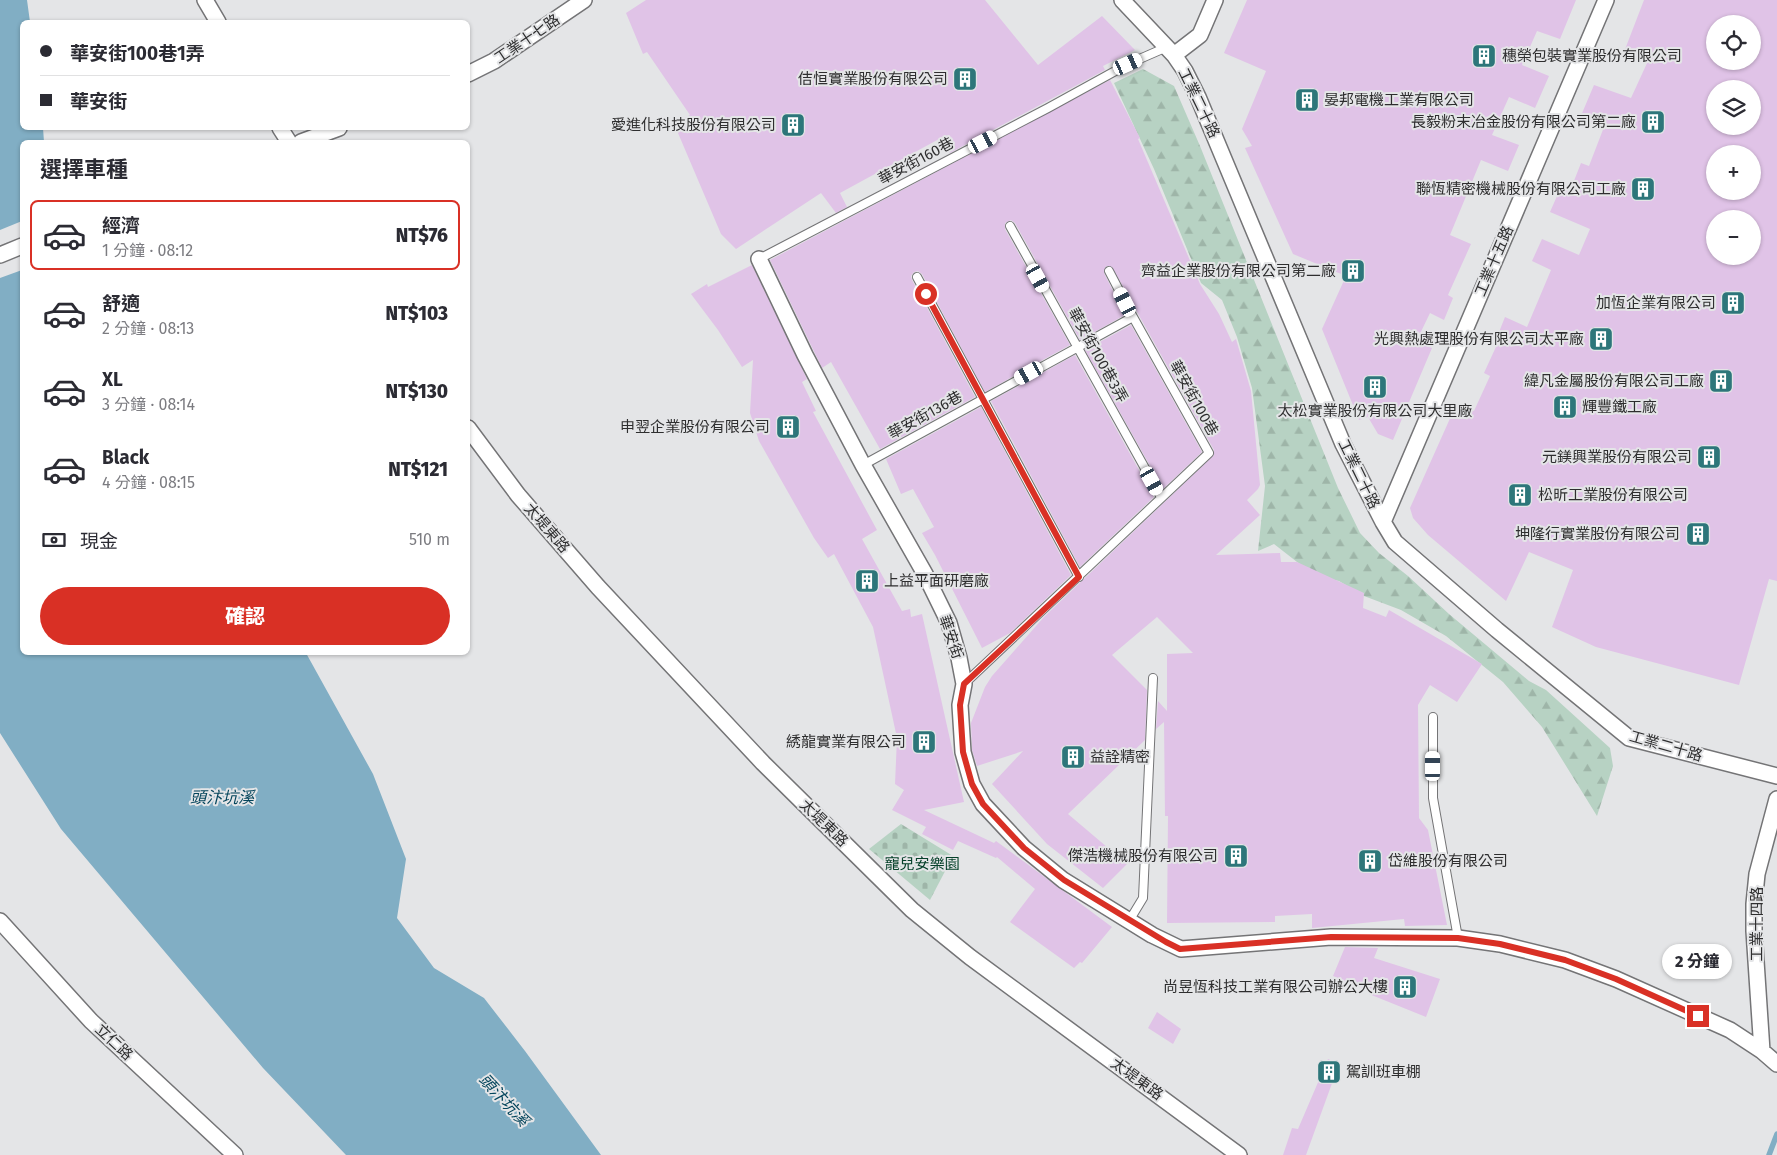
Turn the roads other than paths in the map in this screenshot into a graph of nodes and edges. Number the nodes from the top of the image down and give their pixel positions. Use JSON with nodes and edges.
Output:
{"nodes":[{"id":1,"x":205,"y":0,"type":"edge"},
{"id":2,"x":584,"y":0,"type":"edge"},
{"id":3,"x":1122,"y":0,"type":"edge"},
{"id":4,"x":1215,"y":0,"type":"edge"},
{"id":5,"x":1606,"y":0,"type":"edge"},
{"id":6,"x":217,"y":20,"type":"edge"},
{"id":7,"x":1170,"y":51,"type":"junction"},
{"id":8,"x":470,"y":73,"type":"edge"},
{"id":9,"x":334,"y":130,"type":"edge"},
{"id":10,"x":306,"y":140,"type":"edge"},
{"id":11,"x":1010,"y":226,"type":"dead end"},
{"id":12,"x":20,"y":247,"type":"edge"},
{"id":13,"x":0,"y":255,"type":"edge"},
{"id":14,"x":759,"y":259,"type":"joint"},
{"id":15,"x":1109,"y":271,"type":"dead end"},
{"id":16,"x":917,"y":277,"type":"dead end"},
{"id":17,"x":1133,"y":317,"type":"junction"},
{"id":18,"x":1077,"y":346,"type":"junction"},
{"id":19,"x":982,"y":399,"type":"junction"},
{"id":20,"x":470,"y":431,"type":"edge"},
{"id":21,"x":864,"y":465,"type":"junction"},
{"id":22,"x":1161,"y":497,"type":"junction"},
{"id":23,"x":1383,"y":522,"type":"junction"},
{"id":24,"x":1079,"y":577,"type":"junction"},
{"id":25,"x":1153,"y":678,"type":"dead end"},
{"id":26,"x":964,"y":684,"type":"junction"},
{"id":27,"x":1433,"y":717,"type":"dead end"},
{"id":28,"x":1777,"y":776,"type":"edge"},
{"id":29,"x":1777,"y":799,"type":"edge"},
{"id":30,"x":0,"y":921,"type":"edge"},
{"id":31,"x":1129,"y":921,"type":"junction"},
{"id":32,"x":1458,"y":938,"type":"junction"},
{"id":33,"x":1762,"y":1051,"type":"junction"},
{"id":34,"x":1775,"y":1063,"type":"edge"},
{"id":35,"x":235,"y":1155,"type":"edge"},
{"id":36,"x":1240,"y":1155,"type":"edge"}],
"edges":[{"from":1,"to":6,"type":"street"},
{"from":2,"to":8,"type":"street","name":"工業十七路"},
{"from":3,"to":7,"type":"street","name":"工業二十路"},
{"from":4,"to":7,"type":"street"},
{"from":5,"to":23,"type":"street","name":"工業十五路"},
{"from":7,"to":14,"type":"lane","name":"華安街160巷"},
{"from":7,"to":23,"type":"street","name":"工業二十路"},
{"from":9,"to":10,"type":"street"},
{"from":11,"to":18,"type":"lane","name":"華安街100巷3弄"},
{"from":12,"to":13,"type":"street"},
{"from":14,"to":21,"type":"street","name":"華安街"},
{"from":15,"to":17,"type":"lane","name":"華安街100巷"},
{"from":16,"to":19,"type":"lane"},
{"from":17,"to":18,"type":"lane","name":"華安街136巷"},
{"from":17,"to":22,"type":"lane","name":"華安街100巷"},
{"from":18,"to":19,"type":"lane","name":"華安街136巷"},
{"from":18,"to":22,"type":"lane","name":"華安街100巷3弄"},
{"from":19,"to":21,"type":"lane","name":"華安街136巷"},
{"from":19,"to":24,"type":"lane"},
{"from":20,"to":36,"type":"street","name":"太堤東路"},
{"from":21,"to":26,"type":"street","name":"華安街"},
{"from":22,"to":24,"type":"lane","name":"華安街100巷"},
{"from":23,"to":28,"type":"street","name":"工業二十路"},
{"from":24,"to":26,"type":"lane","name":"華安街100巷"},
{"from":25,"to":31,"type":"lane"},
{"from":26,"to":31,"type":"street","name":"華安街"},
{"from":27,"to":32,"type":"lane"},
{"from":29,"to":33,"type":"street","name":"工業十四路"},
{"from":30,"to":35,"type":"street","name":"立仁路"},
{"from":31,"to":32,"type":"street","name":"華安街"},
{"from":32,"to":33,"type":"street","name":"華安街"},
{"from":33,"to":34,"type":"street","name":"華安街"}]}
